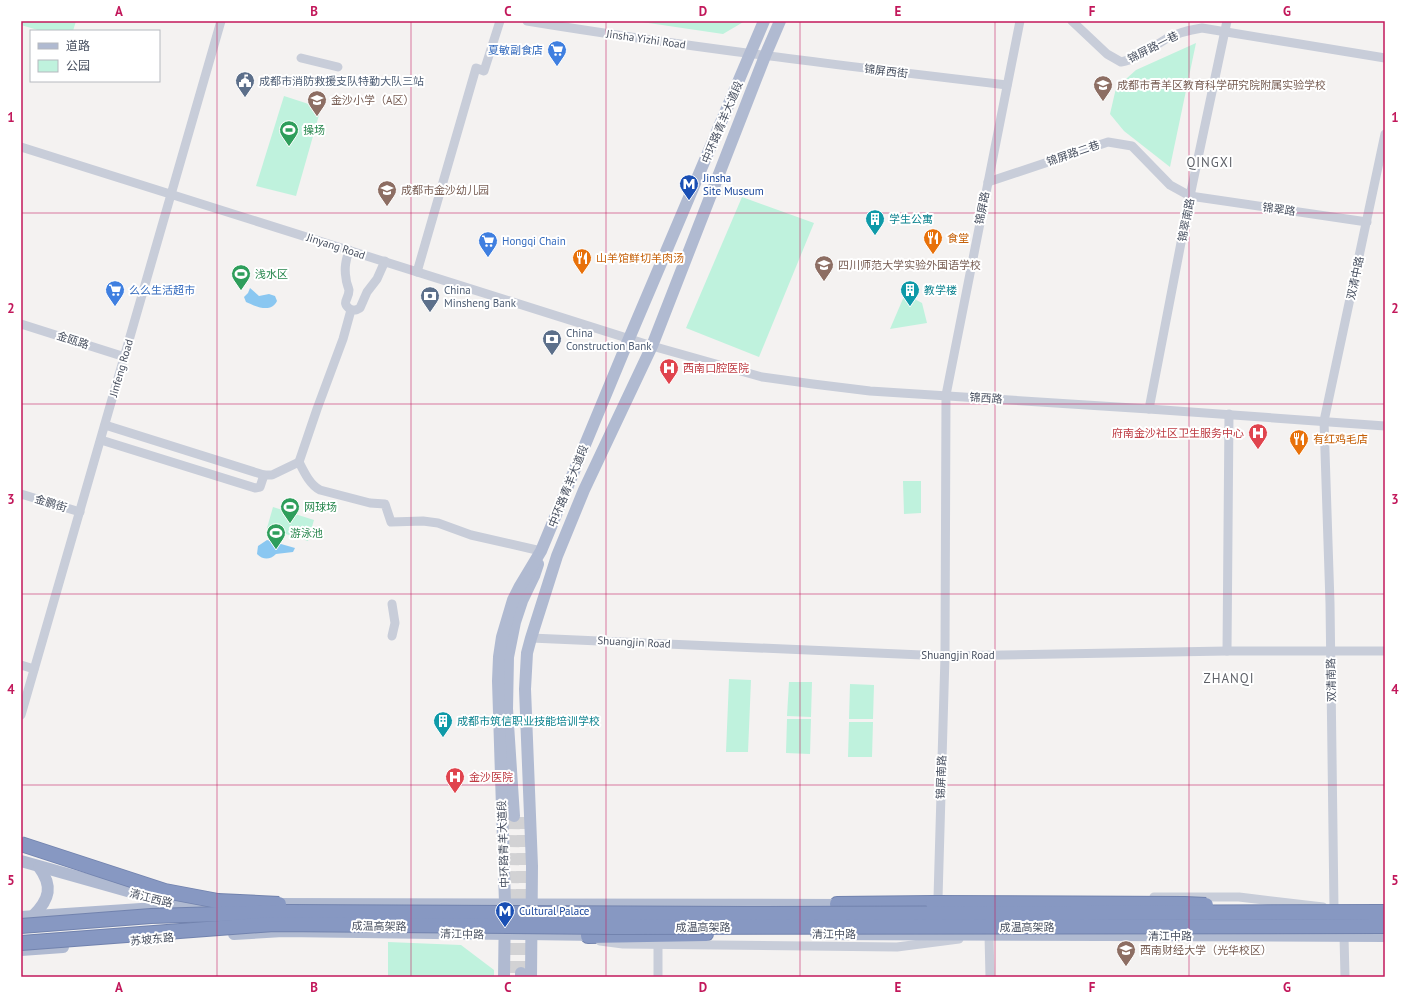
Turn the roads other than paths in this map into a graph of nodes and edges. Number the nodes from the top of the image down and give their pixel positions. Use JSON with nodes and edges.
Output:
{"nodes":[{"id":1,"x":221,"y":21,"type":"edge"},
{"id":2,"x":500,"y":21,"type":"edge"},
{"id":3,"x":527,"y":21,"type":"edge"},
{"id":4,"x":764,"y":21,"type":"edge"},
{"id":5,"x":780,"y":21,"type":"edge"},
{"id":6,"x":1020,"y":21,"type":"edge"},
{"id":7,"x":1072,"y":21,"type":"edge"},
{"id":8,"x":1226,"y":21,"type":"edge"},
{"id":9,"x":1224,"y":31,"type":"junction"},
{"id":10,"x":751,"y":53,"type":"junction"},
{"id":11,"x":765,"y":56,"type":"junction"},
{"id":12,"x":301,"y":58,"type":"dead end"},
{"id":13,"x":1385,"y":58,"type":"edge"},
{"id":14,"x":338,"y":68,"type":"dead end"},
{"id":15,"x":1006,"y":86,"type":"junction"},
{"id":16,"x":1385,"y":136,"type":"edge"},
{"id":17,"x":21,"y":147,"type":"edge"},
{"id":18,"x":988,"y":182,"type":"junction"},
{"id":19,"x":171,"y":194,"type":"junction"},
{"id":20,"x":1190,"y":196,"type":"junction"},
{"id":21,"x":1367,"y":222,"type":"junction"},
{"id":22,"x":349,"y":250,"type":"junction"},
{"id":23,"x":385,"y":261,"type":"junction"},
{"id":24,"x":417,"y":272,"type":"junction"},
{"id":25,"x":351,"y":310,"type":"junction"},
{"id":26,"x":21,"y":324,"type":"edge"},
{"id":27,"x":630,"y":339,"type":"junction"},
{"id":28,"x":652,"y":346,"type":"junction"},
{"id":29,"x":125,"y":357,"type":"junction"},
{"id":30,"x":946,"y":395,"type":"junction"},
{"id":31,"x":1149,"y":409,"type":"junction"},
{"id":32,"x":1229,"y":414,"type":"junction"},
{"id":33,"x":1324,"y":421,"type":"junction"},
{"id":34,"x":105,"y":425,"type":"junction"},
{"id":35,"x":1385,"y":426,"type":"edge"},
{"id":36,"x":101,"y":440,"type":"junction"},
{"id":37,"x":300,"y":462,"type":"junction"},
{"id":38,"x":264,"y":475,"type":"junction"},
{"id":39,"x":21,"y":494,"type":"edge"},
{"id":40,"x":80,"y":512,"type":"junction"},
{"id":41,"x":541,"y":551,"type":"junction"},
{"id":42,"x":557,"y":556,"type":"junction"},
{"id":43,"x":392,"y":604,"type":"dead end"},
{"id":44,"x":392,"y":636,"type":"dead end"},
{"id":45,"x":531,"y":638,"type":"junction"},
{"id":46,"x":1227,"y":651,"type":"junction"},
{"id":47,"x":1330,"y":651,"type":"junction"},
{"id":48,"x":1385,"y":651,"type":"edge"},
{"id":49,"x":945,"y":656,"type":"junction"},
{"id":50,"x":21,"y":665,"type":"edge"},
{"id":51,"x":34,"y":669,"type":"junction"},
{"id":52,"x":21,"y":715,"type":"edge"},
{"id":53,"x":21,"y":844,"type":"edge"},
{"id":54,"x":21,"y":851,"type":"edge"},
{"id":55,"x":21,"y":861,"type":"edge"},
{"id":56,"x":39,"y":867,"type":"junction"},
{"id":57,"x":936,"y":900,"type":"junction"},
{"id":58,"x":235,"y":903,"type":"junction"},
{"id":59,"x":506,"y":903,"type":"junction"},
{"id":60,"x":531,"y":903,"type":"junction"},
{"id":61,"x":837,"y":904,"type":"junction"},
{"id":62,"x":182,"y":906,"type":"junction"},
{"id":63,"x":1334,"y":908,"type":"junction"},
{"id":64,"x":1385,"y":909,"type":"edge"},
{"id":65,"x":1300,"y":912,"type":"junction"},
{"id":66,"x":1385,"y":912,"type":"edge"},
{"id":67,"x":365,"y":913,"type":"junction"},
{"id":68,"x":21,"y":916,"type":"edge"},
{"id":69,"x":33,"y":916,"type":"junction"},
{"id":70,"x":21,"y":926,"type":"edge"},
{"id":71,"x":1385,"y":926,"type":"edge"},
{"id":72,"x":282,"y":931,"type":"junction"},
{"id":73,"x":989,"y":932,"type":"junction"},
{"id":74,"x":505,"y":934,"type":"junction"},
{"id":75,"x":531,"y":935,"type":"junction"},
{"id":76,"x":547,"y":935,"type":"junction"},
{"id":77,"x":588,"y":936,"type":"junction"},
{"id":78,"x":1344,"y":936,"type":"junction"},
{"id":79,"x":1385,"y":936,"type":"edge"},
{"id":80,"x":21,"y":943,"type":"edge"},
{"id":81,"x":658,"y":944,"type":"junction"},
{"id":82,"x":21,"y":950,"type":"edge"},
{"id":83,"x":517,"y":976,"type":"edge"},
{"id":84,"x":658,"y":977,"type":"edge"},
{"id":85,"x":990,"y":977,"type":"edge"},
{"id":86,"x":1346,"y":977,"type":"edge"}],
"edges":[{"from":1,"to":19,"type":"street","name":"Jinfeng Road"},
{"from":2,"to":24,"type":"street"},
{"from":3,"to":10,"type":"street","name":"Jinsha Yizhi Road"},
{"from":4,"to":10,"type":"main road","name":"中环路青羊大道段"},
{"from":5,"to":11,"type":"main road","name":"中环路青羊大道段"},
{"from":6,"to":15,"type":"street","name":"锦屏路"},
{"from":7,"to":9,"type":"street","name":"锦屏路一巷"},
{"from":8,"to":9,"type":"street","name":"锦翠南路"},
{"from":9,"to":13,"type":"street"},
{"from":9,"to":20,"type":"street","name":"锦翠南路"},
{"from":10,"to":11,"type":"street","name":"Jinsha Yizhi Road"},
{"from":10,"to":27,"type":"main road","name":"中环路青羊大道段"},
{"from":11,"to":15,"type":"street","name":"锦屏西街"},
{"from":11,"to":28,"type":"main road","name":"中环路青羊大道段"},
{"from":12,"to":14,"type":"street"},
{"from":15,"to":18,"type":"street","name":"锦屏路"},
{"from":16,"to":21,"type":"street","name":"双清中路"},
{"from":17,"to":19,"type":"street","name":"Jinyang Road"},
{"from":18,"to":20,"type":"street","name":"锦屏路二巷"},
{"from":18,"to":30,"type":"street","name":"锦屏路"},
{"from":19,"to":22,"type":"street","name":"Jinyang Road"},
{"from":19,"to":29,"type":"street","name":"Jinfeng Road"},
{"from":20,"to":21,"type":"street","name":"锦翠路"},
{"from":20,"to":31,"type":"street","name":"锦翠南路"},
{"from":21,"to":33,"type":"street","name":"双清中路"},
{"from":22,"to":23,"type":"street","name":"Jinyang Road"},
{"from":22,"to":25,"type":"street"},
{"from":23,"to":24,"type":"street","name":"Jinyang Road"},
{"from":23,"to":25,"type":"street"},
{"from":24,"to":27,"type":"street","name":"Jinyang Road"},
{"from":25,"to":37,"type":"street"},
{"from":26,"to":29,"type":"street","name":"金瓯路"},
{"from":27,"to":28,"type":"street","name":"Jinyang Road"},
{"from":27,"to":41,"type":"main road","name":"中环路青羊大道段"},
{"from":28,"to":30,"type":"street","name":"锦西路"},
{"from":28,"to":42,"type":"main road","name":"中环路青羊大道段"},
{"from":29,"to":34,"type":"street","name":"Jinfeng Road"},
{"from":30,"to":31,"type":"street","name":"锦西路"},
{"from":30,"to":49,"type":"street","name":"锦屏路"},
{"from":31,"to":32,"type":"street","name":"锦西路"},
{"from":32,"to":33,"type":"street","name":"锦西路"},
{"from":32,"to":46,"type":"street"},
{"from":33,"to":35,"type":"street","name":"锦西路"},
{"from":33,"to":47,"type":"street","name":"双清南路"},
{"from":34,"to":36,"type":"street","name":"Jinfeng Road"},
{"from":34,"to":38,"type":"street"},
{"from":36,"to":38,"type":"street"},
{"from":36,"to":40,"type":"street","name":"Jinfeng Road"},
{"from":37,"to":38,"type":"street"},
{"from":37,"to":41,"type":"street"},
{"from":39,"to":40,"type":"street","name":"金鹏街"},
{"from":40,"to":51,"type":"street","name":"Jinfeng Road"},
{"from":41,"to":42,"type":"main road"},
{"from":41,"to":59,"type":"main road","name":"中环路青羊大道段"},
{"from":42,"to":45,"type":"main road","name":"中环路青羊大道段"},
{"from":43,"to":44,"type":"street"},
{"from":45,"to":49,"type":"street","name":"Shuangjin Road"},
{"from":45,"to":60,"type":"main road","name":"中环路青羊大道段"},
{"from":46,"to":47,"type":"street","name":"Shuangjin Road"},
{"from":46,"to":49,"type":"street","name":"Shuangjin Road"},
{"from":47,"to":48,"type":"street","name":"Shuangjin Road"},
{"from":47,"to":63,"type":"street","name":"双清南路"},
{"from":49,"to":57,"type":"street","name":"锦屏南路"},
{"from":50,"to":51,"type":"street"},
{"from":51,"to":52,"type":"street","name":"Jinfeng Road"},
{"from":53,"to":67,"type":"highway","bridge":true},
{"from":54,"to":58,"type":"main road","name":"清江西路"},
{"from":55,"to":56,"type":"main road","name":"清江西路"},
{"from":56,"to":62,"type":"main road","name":"清江西路"},
{"from":56,"to":69,"type":"main road"},
{"from":57,"to":61,"type":"highway"},
{"from":57,"to":63,"type":"street"},
{"from":57,"to":65,"type":"highway","bridge":true},
{"from":58,"to":59,"type":"main road"},
{"from":58,"to":62,"type":"main road"},
{"from":59,"to":60,"type":"main road"},
{"from":59,"to":74,"type":"main road","name":"中环路青羊大道段"},
{"from":60,"to":61,"type":"main road"},
{"from":60,"to":75,"type":"main road","name":"中环路青羊大道段"},
{"from":61,"to":63,"type":"main road"},
{"from":62,"to":69,"type":"main road"},
{"from":62,"to":72,"type":"main road","name":"清江西路"},
{"from":63,"to":64,"type":"main road"},
{"from":63,"to":78,"type":"street","name":"双清南路"},
{"from":65,"to":66,"type":"highway","name":"成温高架路","bridge":true},
{"from":65,"to":67,"type":"highway","name":"成温高架路","bridge":true},
{"from":67,"to":70,"type":"highway","name":"成温高架路","bridge":true},
{"from":68,"to":69,"type":"main road"},
{"from":71,"to":73,"type":"highway","name":"成温高架路","bridge":true},
{"from":72,"to":74,"type":"main road","name":"清江中路"},
{"from":72,"to":82,"type":"main road","name":"苏坡东路"},
{"from":73,"to":77,"type":"highway","bridge":true},
{"from":73,"to":77,"type":"main road","name":"清江中路"},
{"from":73,"to":78,"type":"main road","name":"清江中路"},
{"from":73,"to":80,"type":"highway","name":"成温高架路","bridge":true},
{"from":73,"to":81,"type":"street"},
{"from":73,"to":85,"type":"street"},
{"from":74,"to":75,"type":"main road","name":"清江中路"},
{"from":74,"to":83,"type":"main road","name":"中环路青羊大道段"},
{"from":75,"to":76,"type":"main road","name":"清江中路"},
{"from":75,"to":83,"type":"main road","name":"中环路青羊大道段"},
{"from":76,"to":77,"type":"main road","name":"清江中路"},
{"from":76,"to":81,"type":"street"},
{"from":78,"to":79,"type":"main road","name":"清江中路"},
{"from":78,"to":86,"type":"street","name":"双清南路"},
{"from":81,"to":84,"type":"street"}]}
